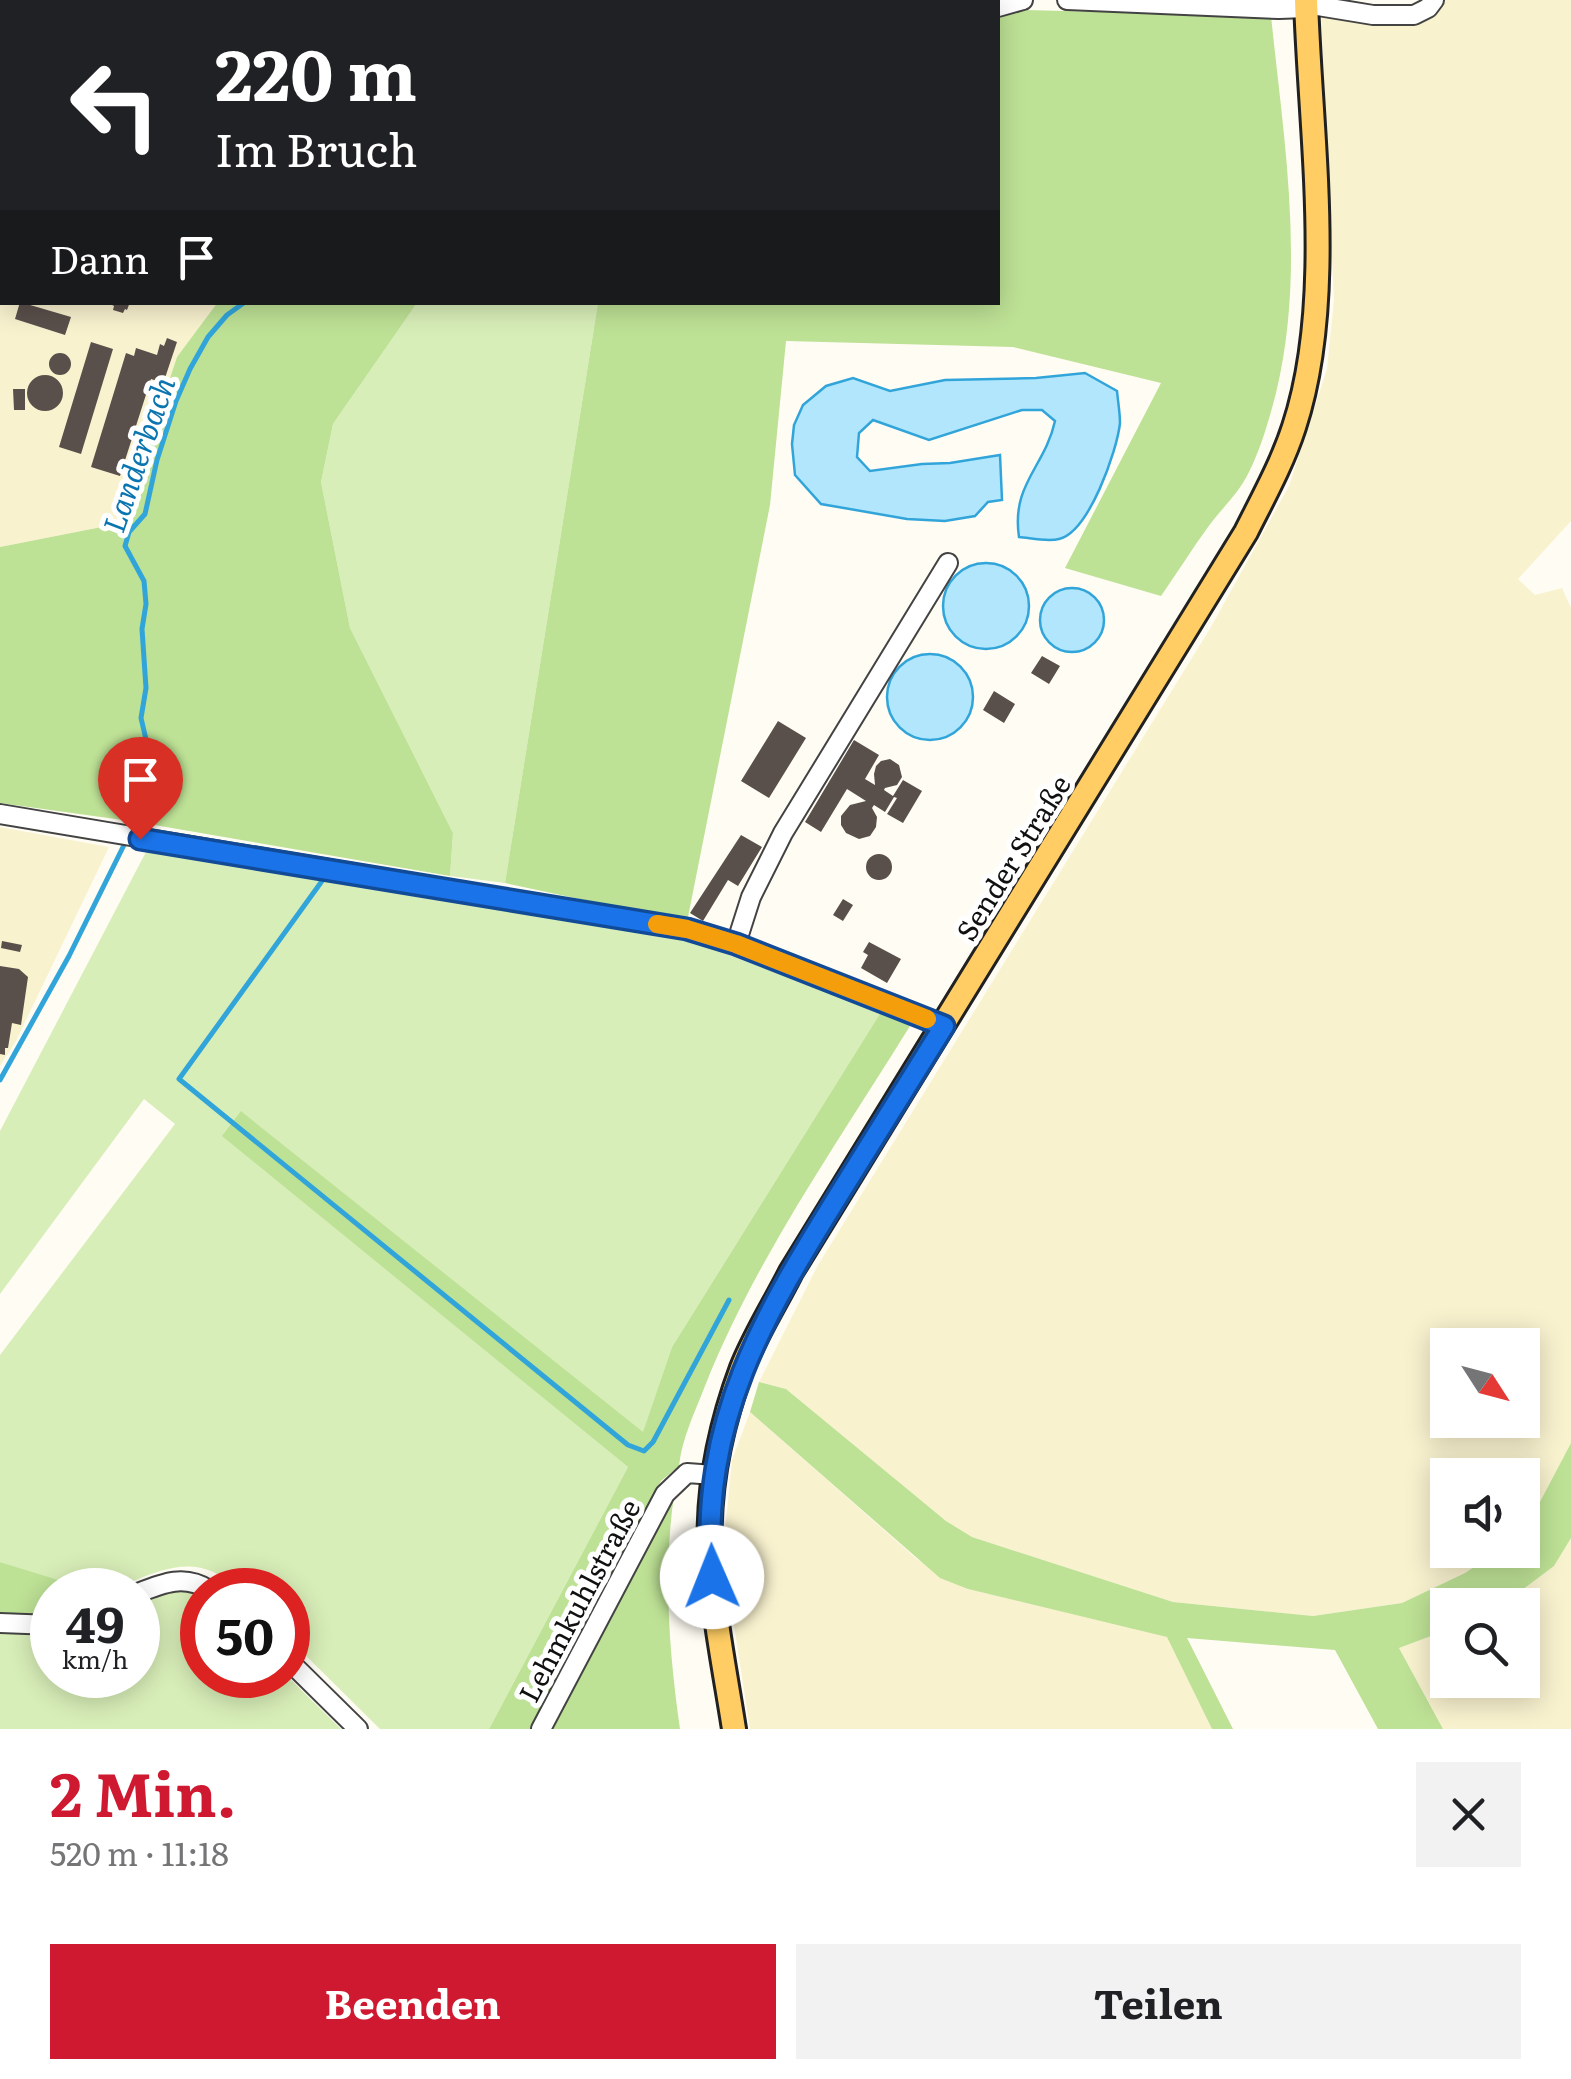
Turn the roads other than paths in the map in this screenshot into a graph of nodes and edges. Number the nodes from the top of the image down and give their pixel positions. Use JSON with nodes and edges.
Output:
{"nodes":[{"id":1,"x":1067,"y":0,"type":"edge"},
{"id":2,"x":1434,"y":0,"type":"edge"},
{"id":3,"x":1306,"y":4,"type":"edge"},
{"id":4,"x":1340,"y":5,"type":"edge"},
{"id":5,"x":948,"y":564,"type":"dead end"},
{"id":6,"x":0,"y":814,"type":"edge"},
{"id":7,"x":736,"y":944,"type":"junction"},
{"id":8,"x":944,"y":1026,"type":"junction"},
{"id":9,"x":714,"y":1475,"type":"junction"},
{"id":10,"x":0,"y":1623,"type":"edge"},
{"id":11,"x":30,"y":1624,"type":"edge"},
{"id":12,"x":310,"y":1682,"type":"edge"},
{"id":13,"x":358,"y":1729,"type":"edge"},
{"id":14,"x":541,"y":1729,"type":"edge"},
{"id":15,"x":734,"y":1729,"type":"edge"}],
"edges":[{"from":1,"to":3,"type":"street"},
{"from":2,"to":4,"type":"street"},
{"from":3,"to":4,"type":"street"},
{"from":3,"to":8,"type":"main road","name":"Sender Straße"},
{"from":5,"to":7,"type":"street"},
{"from":6,"to":7,"type":"street"},
{"from":7,"to":8,"type":"street"},
{"from":8,"to":9,"type":"main road","name":"Sender Straße"},
{"from":9,"to":14,"type":"street","name":"Lehmkuhlstraße"},
{"from":9,"to":15,"type":"main road","name":"Sender Straße"},
{"from":10,"to":11,"type":"street"},
{"from":12,"to":13,"type":"street"}]}
